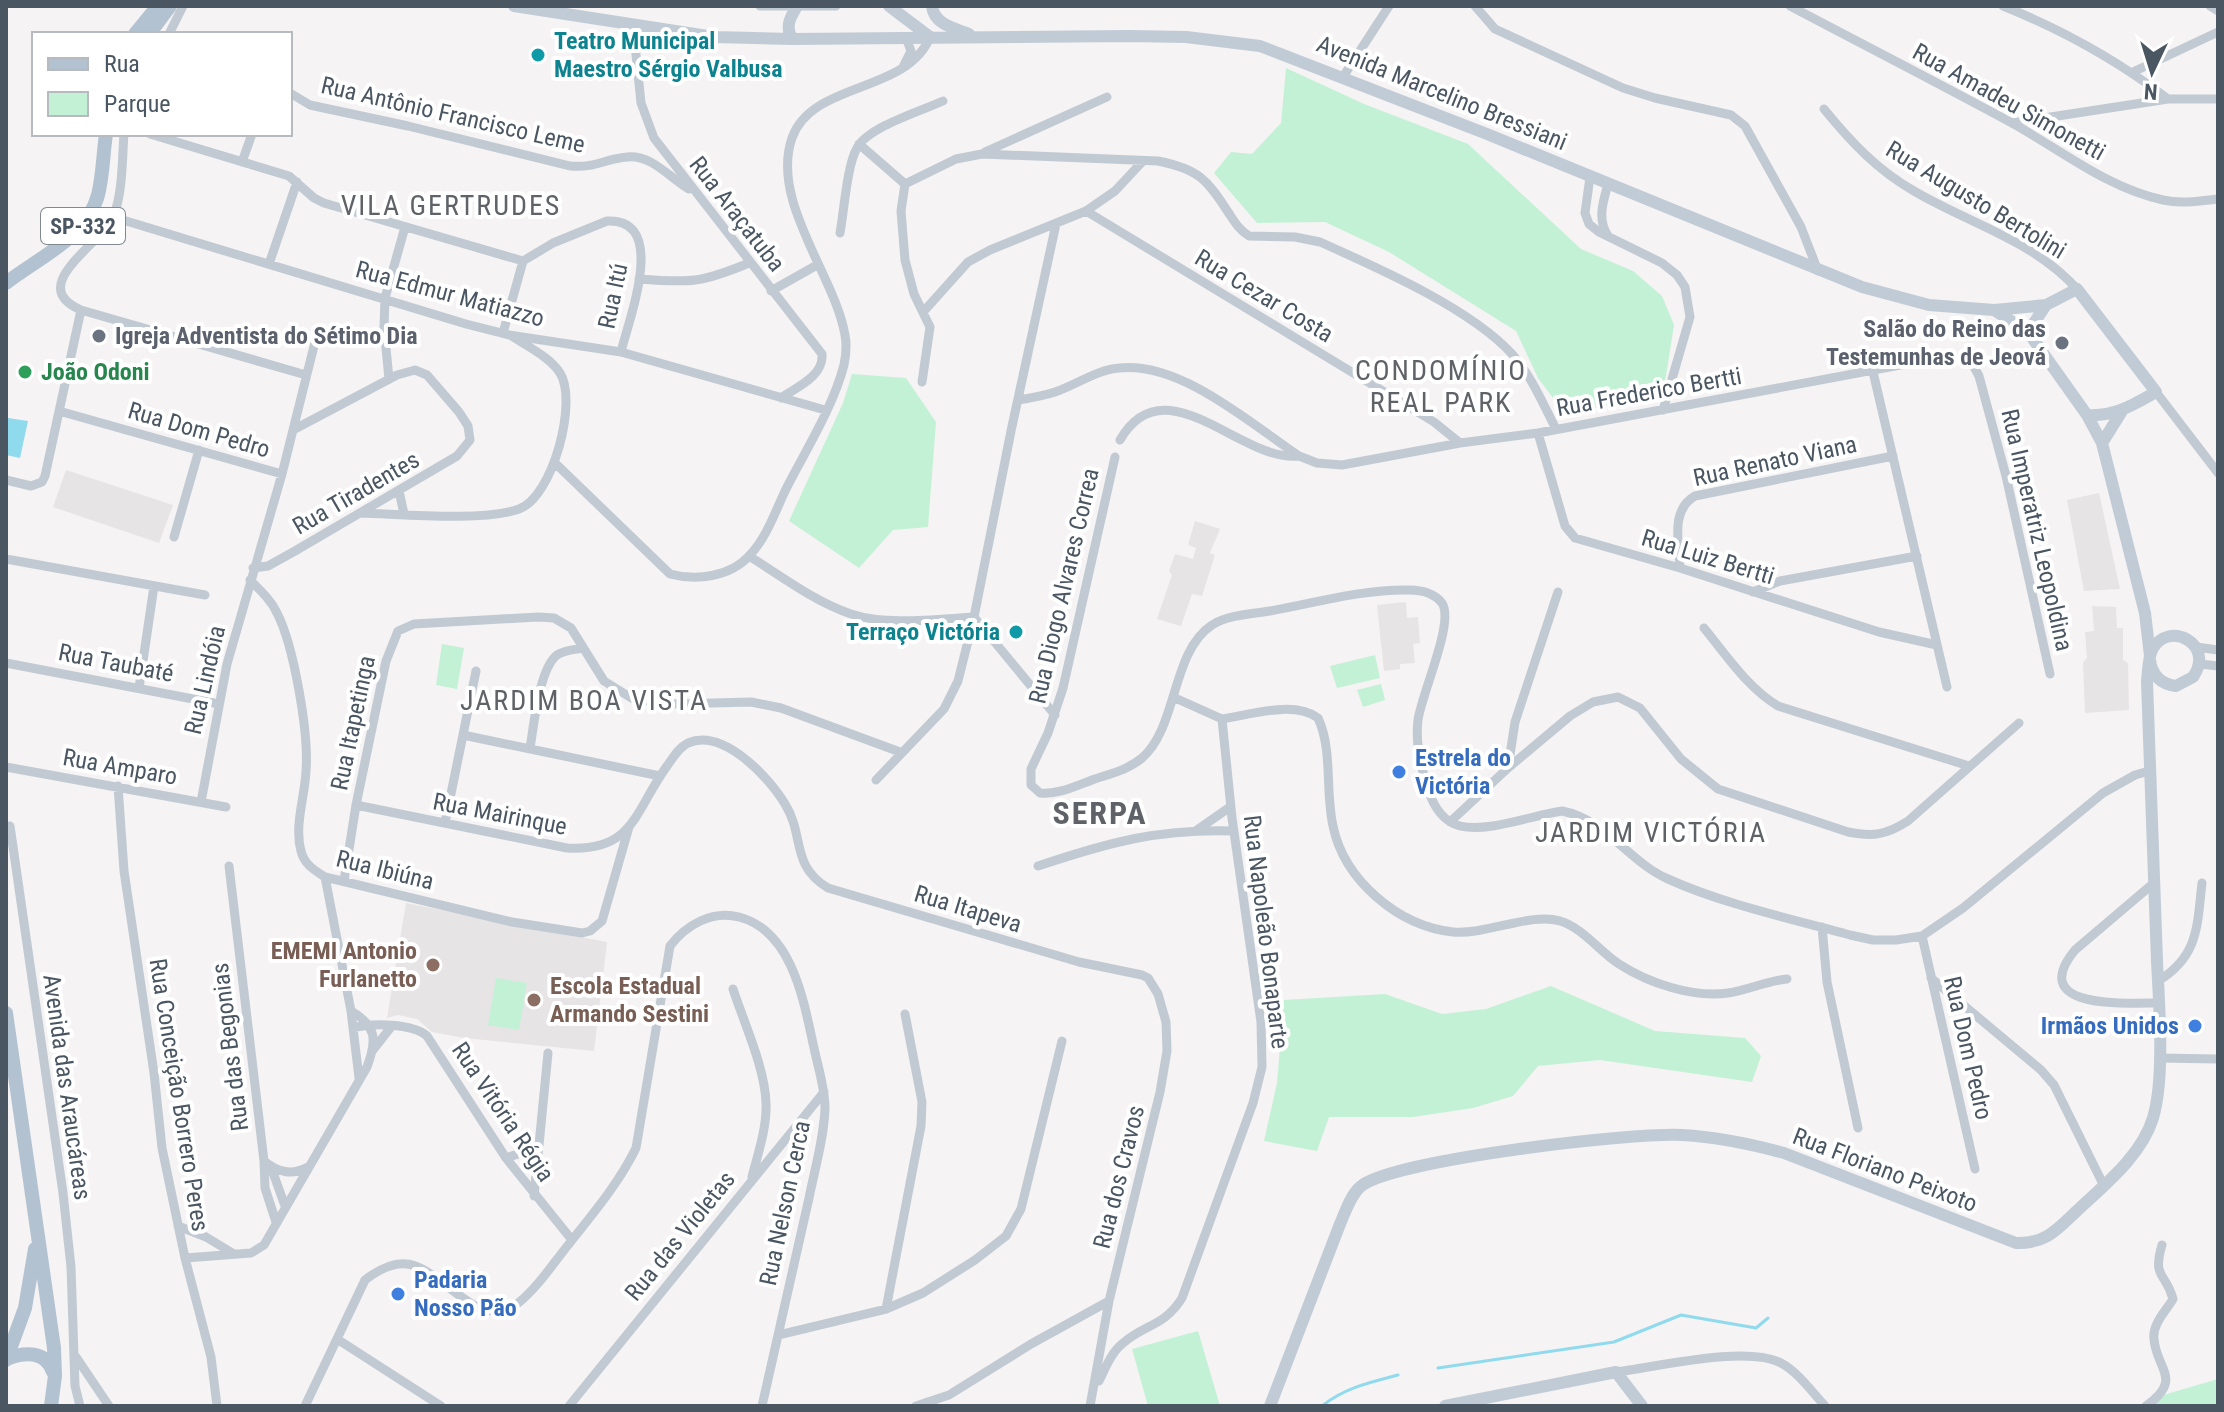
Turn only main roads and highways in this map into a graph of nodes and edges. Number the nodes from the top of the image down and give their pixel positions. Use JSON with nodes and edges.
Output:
{"nodes":[{"id":1,"x":158,"y":6,"type":"edge"},
{"id":2,"x":170,"y":6,"type":"edge"},
{"id":3,"x":137,"y":32,"type":"edge"},
{"id":4,"x":150,"y":32,"type":"edge"},
{"id":5,"x":106,"y":136,"type":"edge"},
{"id":6,"x":6,"y":283,"type":"edge"},
{"id":7,"x":6,"y":1013,"type":"edge"},
{"id":8,"x":37,"y":1236,"type":"junction"},
{"id":9,"x":25,"y":1308,"type":"junction"},
{"id":10,"x":6,"y":1340,"type":"edge"},
{"id":11,"x":6,"y":1359,"type":"edge"},
{"id":12,"x":55,"y":1376,"type":"junction"},
{"id":13,"x":51,"y":1406,"type":"edge"}],
"edges":[{"from":1,"to":3,"type":"main road"},
{"from":2,"to":4,"type":"main road"},
{"from":5,"to":6,"type":"main road","number":"SP-332"},
{"from":7,"to":8,"type":"main road"},
{"from":8,"to":9,"type":"main road"},
{"from":8,"to":12,"type":"main road"},
{"from":9,"to":10,"type":"main road"},
{"from":9,"to":11,"type":"main road"},
{"from":11,"to":12,"type":"main road"},
{"from":12,"to":13,"type":"main road"}]}
